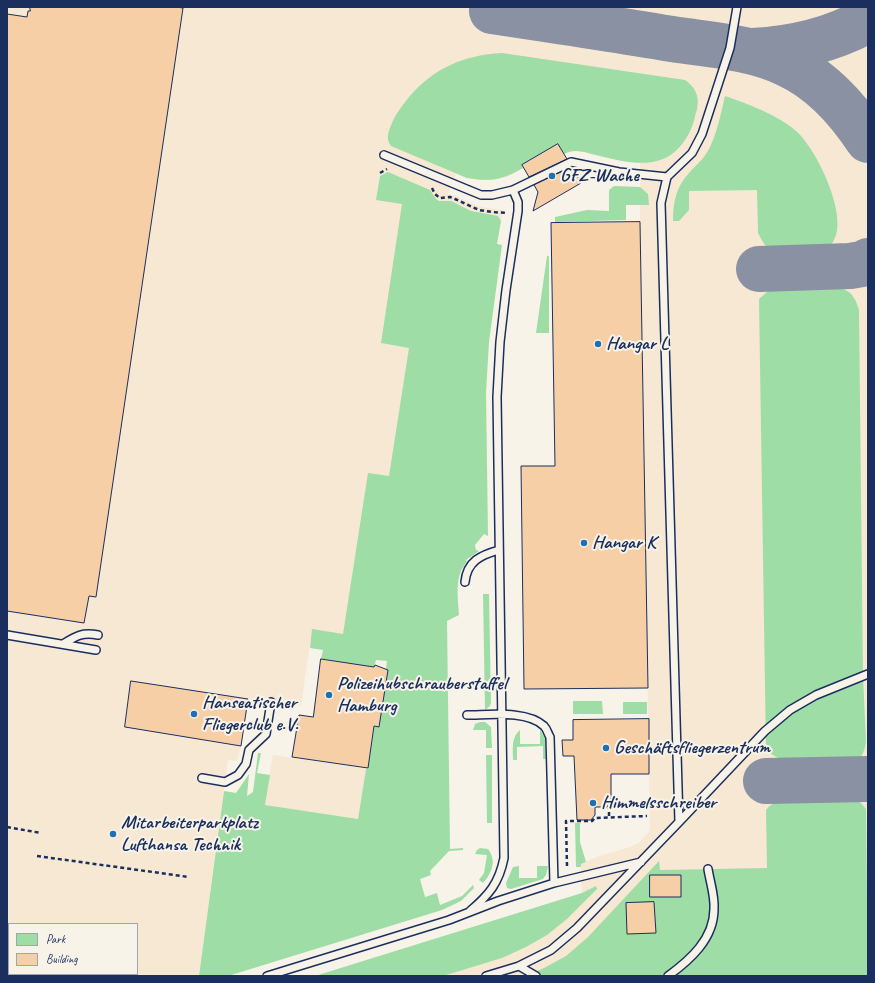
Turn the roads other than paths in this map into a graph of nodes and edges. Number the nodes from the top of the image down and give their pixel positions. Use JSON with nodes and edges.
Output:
{"nodes":[{"id":1,"x":737,"y":7,"type":"edge"},
{"id":2,"x":384,"y":155,"type":"dead end"},
{"id":3,"x":667,"y":177,"type":"junction"},
{"id":4,"x":513,"y":190,"type":"junction"},
{"id":5,"x":499,"y":550,"type":"junction"},
{"id":6,"x":466,"y":582,"type":"dead end"},
{"id":7,"x":98,"y":634,"type":"dead end"},
{"id":8,"x":7,"y":635,"type":"edge"},
{"id":9,"x":63,"y":644,"type":"junction"},
{"id":10,"x":96,"y":650,"type":"dead end"},
{"id":11,"x":868,"y":674,"type":"edge"},
{"id":12,"x":271,"y":702,"type":"dead end"},
{"id":13,"x":467,"y":715,"type":"dead end"},
{"id":14,"x":502,"y":715,"type":"junction"},
{"id":15,"x":202,"y":778,"type":"dead end"},
{"id":16,"x":679,"y":822,"type":"junction"},
{"id":17,"x":642,"y":862,"type":"junction"},
{"id":18,"x":708,"y":869,"type":"dead end"},
{"id":19,"x":554,"y":883,"type":"junction"},
{"id":20,"x":470,"y":911,"type":"junction"},
{"id":21,"x":519,"y":966,"type":"junction"},
{"id":22,"x":267,"y":976,"type":"edge"},
{"id":23,"x":486,"y":976,"type":"edge"},
{"id":24,"x":536,"y":976,"type":"edge"},
{"id":25,"x":668,"y":976,"type":"edge"}],
"edges":[{"from":1,"to":3,"type":"lane"},
{"from":2,"to":4,"type":"lane"},
{"from":3,"to":4,"type":"lane"},
{"from":3,"to":16,"type":"lane"},
{"from":4,"to":5,"type":"lane"},
{"from":5,"to":6,"type":"lane"},
{"from":5,"to":14,"type":"lane"},
{"from":7,"to":9,"type":"lane"},
{"from":8,"to":9,"type":"lane"},
{"from":9,"to":10,"type":"lane"},
{"from":11,"to":16,"type":"lane"},
{"from":12,"to":15,"type":"lane"},
{"from":13,"to":14,"type":"lane"},
{"from":14,"to":19,"type":"lane"},
{"from":14,"to":20,"type":"lane"},
{"from":16,"to":17,"type":"lane"},
{"from":17,"to":19,"type":"lane"},
{"from":17,"to":21,"type":"lane"},
{"from":18,"to":25,"type":"lane"},
{"from":19,"to":20,"type":"lane"},
{"from":20,"to":22,"type":"lane"},
{"from":21,"to":23,"type":"lane"},
{"from":21,"to":24,"type":"lane"}]}
